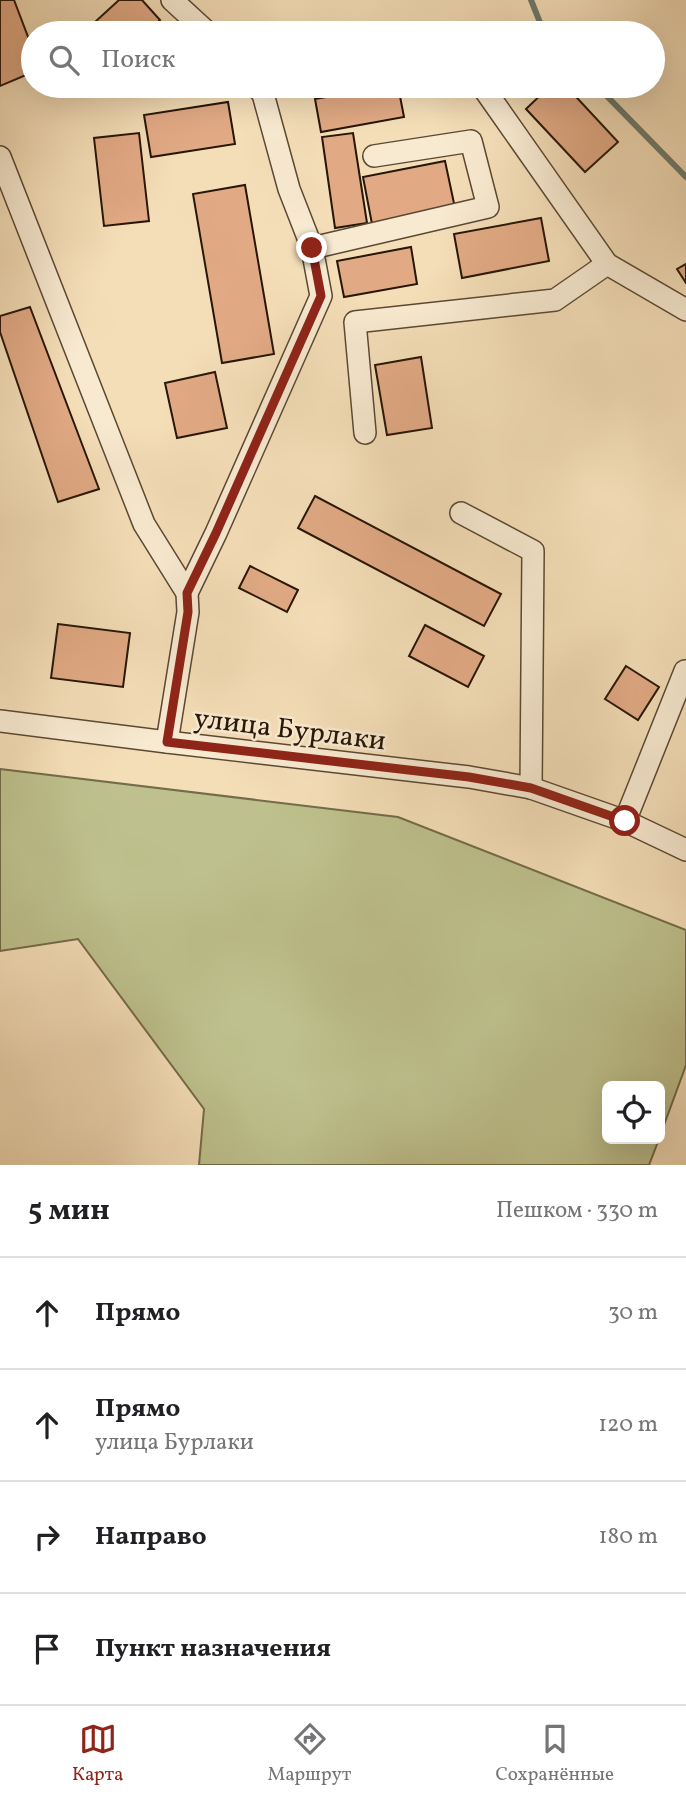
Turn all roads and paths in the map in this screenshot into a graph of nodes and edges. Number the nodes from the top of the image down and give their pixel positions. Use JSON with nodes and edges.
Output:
{"nodes":[{"id":1,"x":172,"y":0,"type":"edge"},
{"id":2,"x":195,"y":21,"type":"edge"},
{"id":3,"x":264,"y":98,"type":"edge"},
{"id":4,"x":490,"y":98,"type":"edge"},
{"id":5,"x":374,"y":156,"type":"dead end"},
{"id":6,"x":0,"y":157,"type":"edge"},
{"id":7,"x":312,"y":248,"type":"junction"},
{"id":8,"x":607,"y":264,"type":"junction"},
{"id":9,"x":686,"y":310,"type":"edge"},
{"id":10,"x":365,"y":433,"type":"dead end"},
{"id":11,"x":461,"y":513,"type":"dead end"},
{"id":12,"x":187,"y":593,"type":"junction"},
{"id":13,"x":685,"y":671,"type":"edge"},
{"id":14,"x":0,"y":721,"type":"edge"},
{"id":15,"x":167,"y":742,"type":"junction"},
{"id":16,"x":531,"y":788,"type":"junction"},
{"id":17,"x":625,"y":821,"type":"junction"},
{"id":18,"x":686,"y":850,"type":"edge"}],
"edges":[{"from":1,"to":2,"type":"street"},
{"from":3,"to":7,"type":"street"},
{"from":4,"to":8,"type":"street"},
{"from":5,"to":7,"type":"street"},
{"from":6,"to":12,"type":"street"},
{"from":7,"to":12,"type":"street"},
{"from":8,"to":9,"type":"street"},
{"from":8,"to":10,"type":"street"},
{"from":11,"to":16,"type":"street"},
{"from":12,"to":15,"type":"street"},
{"from":13,"to":17,"type":"street"},
{"from":14,"to":15,"type":"street","name":"улица Бурлаки"},
{"from":15,"to":16,"type":"street","name":"улица Бурлаки"},
{"from":16,"to":17,"type":"street","name":"улица Бурлаки"},
{"from":17,"to":18,"type":"street","name":"улица Бурлаки"}]}
